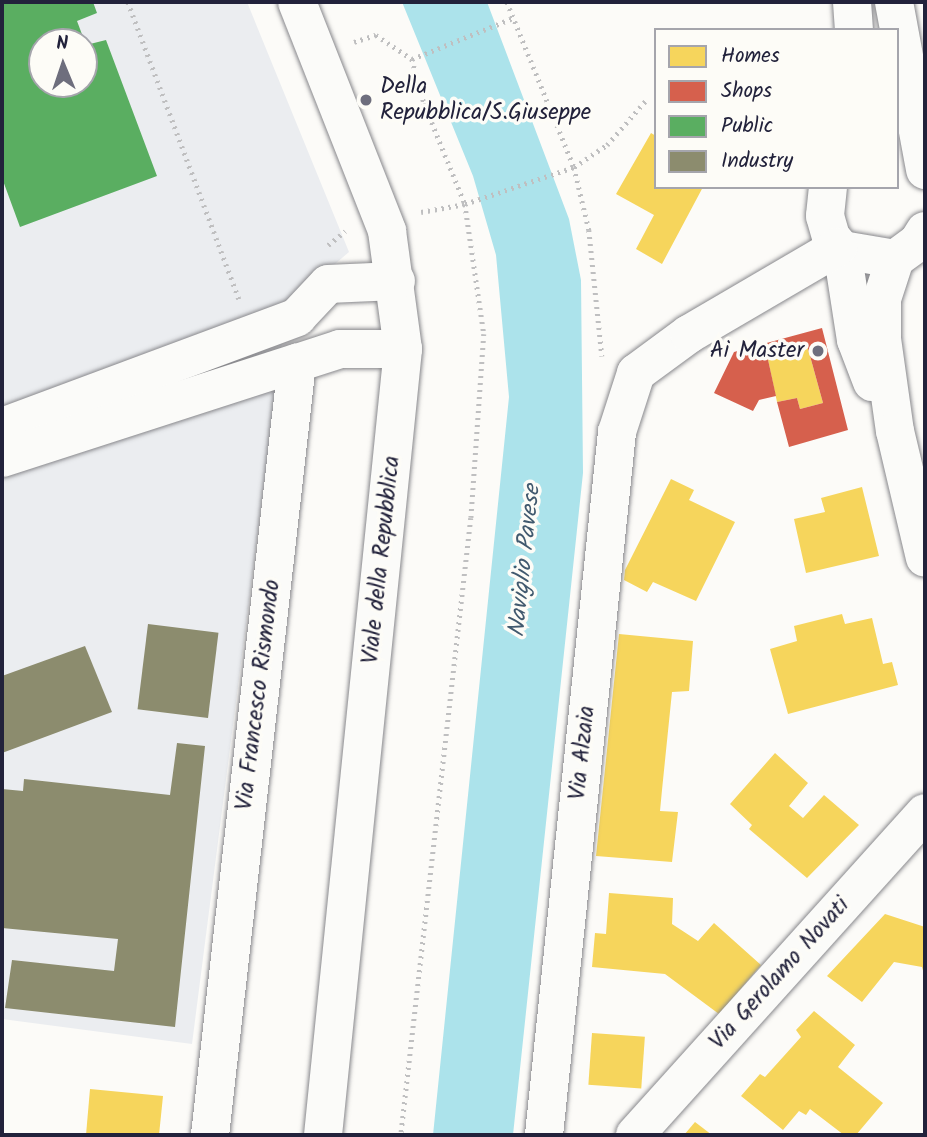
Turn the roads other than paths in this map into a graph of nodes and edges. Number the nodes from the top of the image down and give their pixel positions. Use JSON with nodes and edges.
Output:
{"nodes":[{"id":1,"x":297,"y":2,"type":"edge"},
{"id":2,"x":852,"y":2,"type":"edge"},
{"id":3,"x":894,"y":2,"type":"edge"},
{"id":4,"x":854,"y":28,"type":"edge"},
{"id":5,"x":899,"y":28,"type":"edge"},
{"id":6,"x":899,"y":29,"type":"edge"},
{"id":7,"x":925,"y":170,"type":"edge"},
{"id":8,"x":828,"y":189,"type":"edge"},
{"id":9,"x":916,"y":244,"type":"edge"},
{"id":10,"x":840,"y":248,"type":"junction"},
{"id":11,"x":396,"y":281,"type":"junction"},
{"id":12,"x":403,"y":349,"type":"junction"},
{"id":13,"x":297,"y":363,"type":"junction"},
{"id":14,"x":2,"y":427,"type":"edge"},
{"id":15,"x":895,"y":431,"type":"junction"},
{"id":16,"x":2,"y":458,"type":"edge"},
{"id":17,"x":925,"y":558,"type":"edge"},
{"id":18,"x":925,"y":813,"type":"edge"},
{"id":19,"x":210,"y":1135,"type":"edge"},
{"id":20,"x":323,"y":1135,"type":"edge"},
{"id":21,"x":544,"y":1135,"type":"edge"},
{"id":22,"x":635,"y":1135,"type":"edge"}],
"edges":[{"from":1,"to":11,"type":"street","name":"Viale della Repubblica"},
{"from":2,"to":4,"type":"street"},
{"from":3,"to":5,"type":"street"},
{"from":6,"to":7,"type":"street"},
{"from":8,"to":10,"type":"street"},
{"from":9,"to":10,"type":"street"},
{"from":9,"to":15,"type":"street"},
{"from":10,"to":15,"type":"street"},
{"from":10,"to":21,"type":"street","name":"Via Alzaia"},
{"from":11,"to":12,"type":"street","name":"Viale della Repubblica"},
{"from":11,"to":14,"type":"street"},
{"from":12,"to":13,"type":"street"},
{"from":12,"to":20,"type":"street","name":"Viale della Repubblica"},
{"from":13,"to":16,"type":"street"},
{"from":13,"to":19,"type":"street","name":"Via Francesco Rismondo"},
{"from":15,"to":17,"type":"street"},
{"from":18,"to":22,"type":"street","name":"Via Gerolamo Novati"}]}
